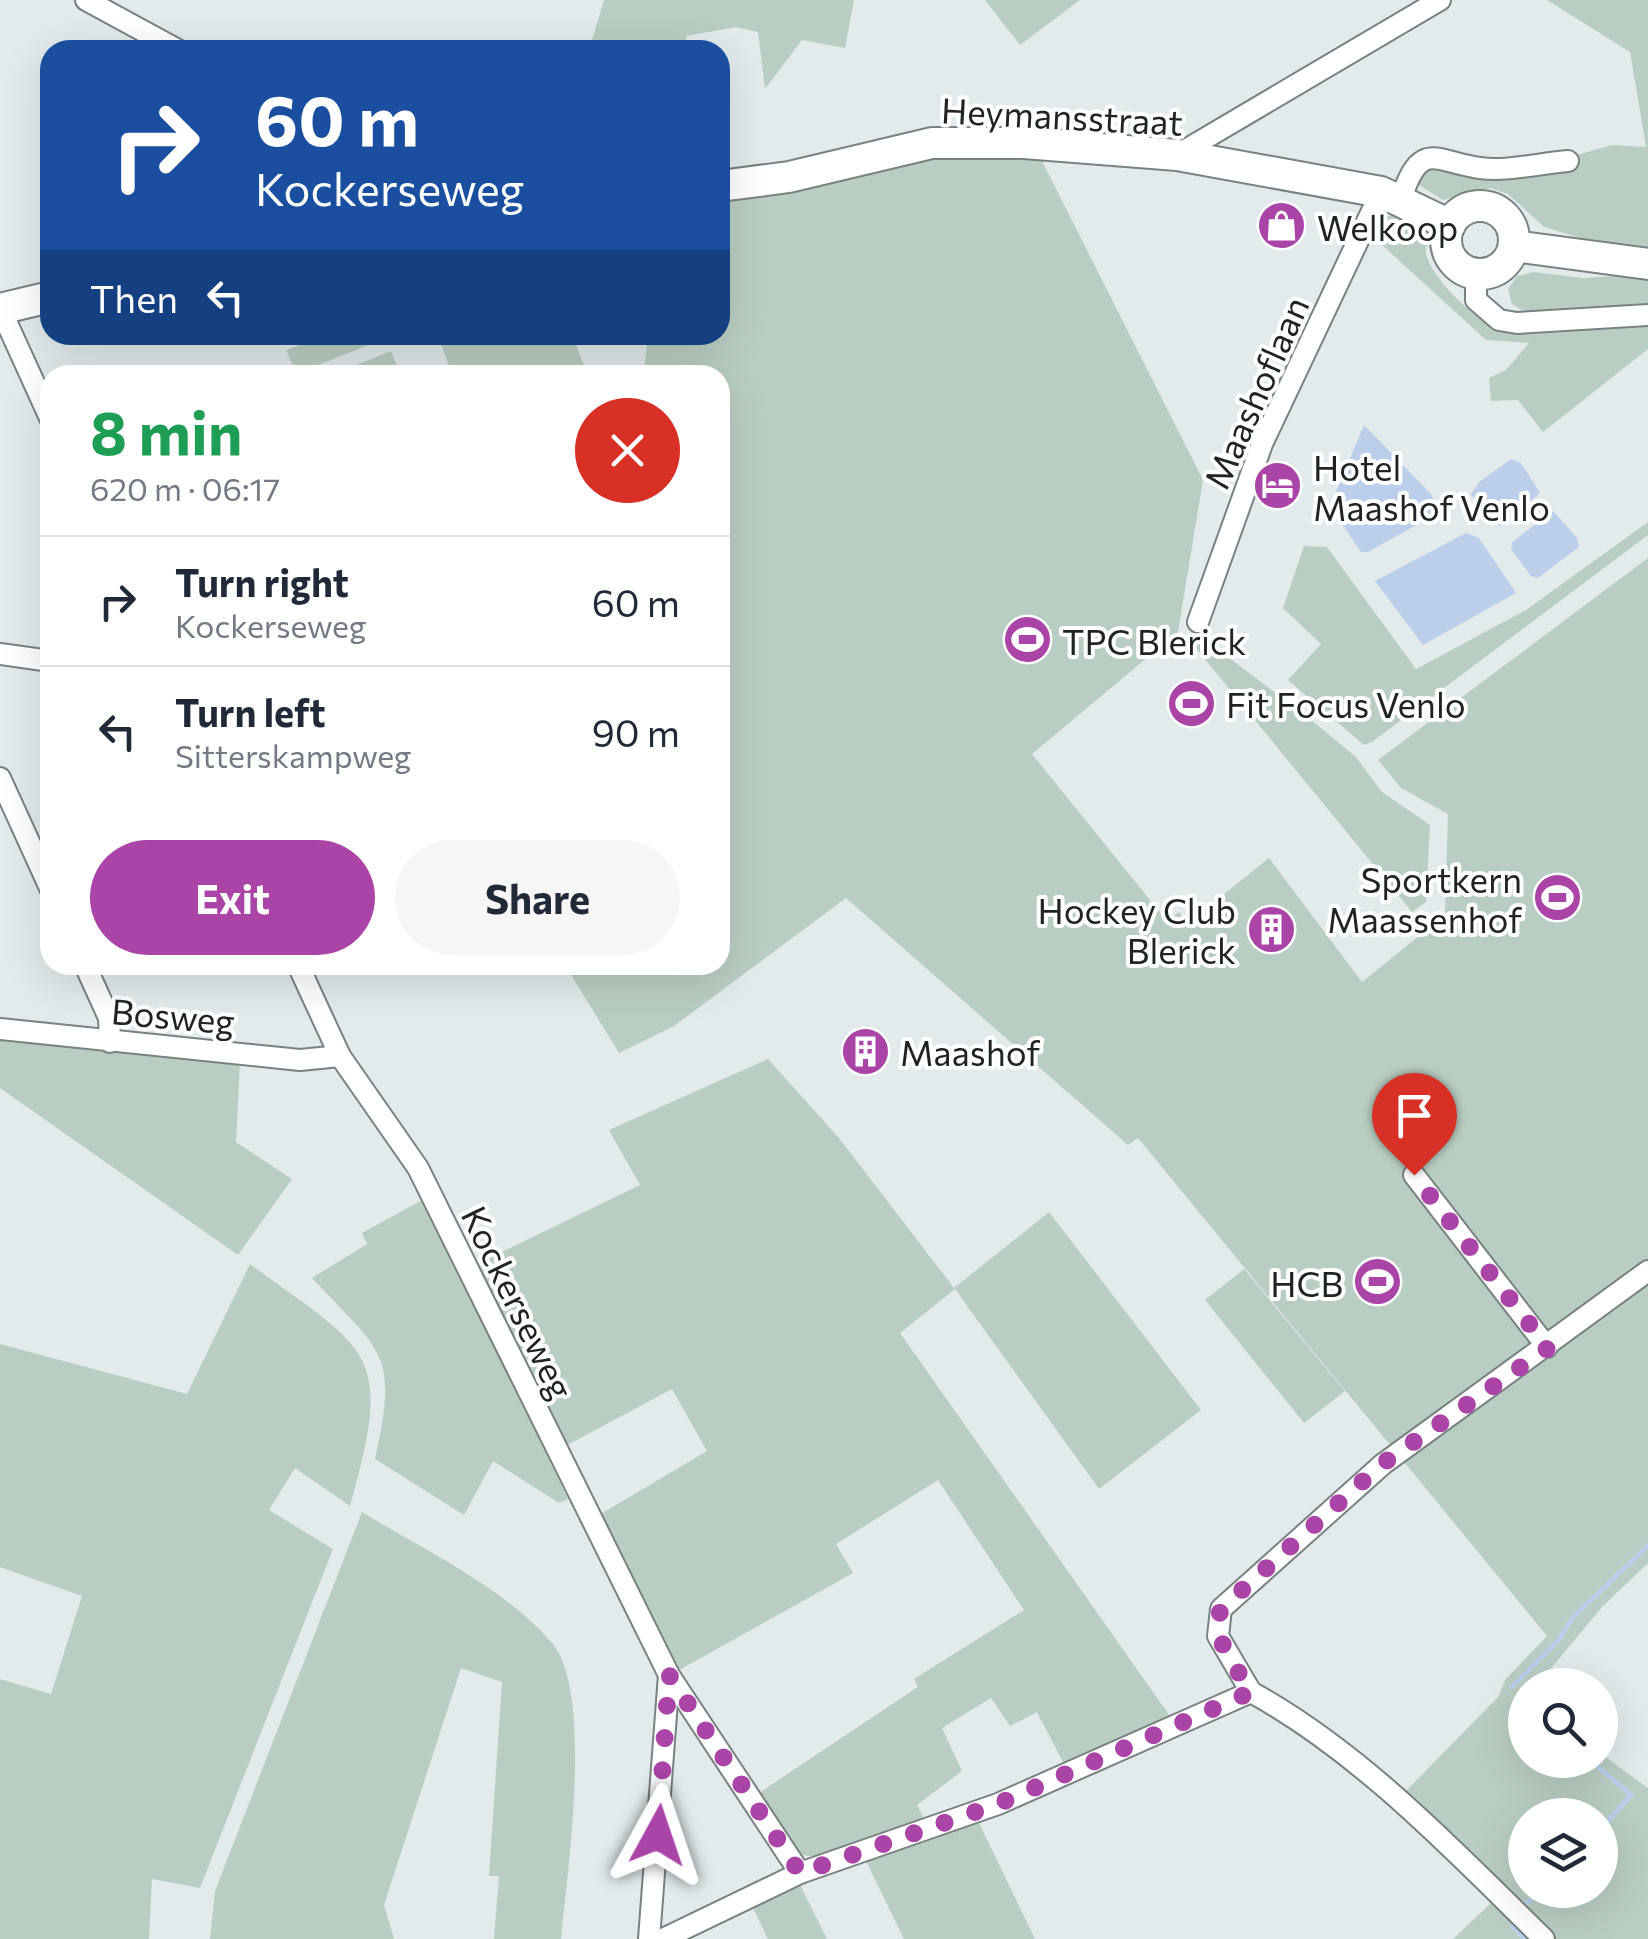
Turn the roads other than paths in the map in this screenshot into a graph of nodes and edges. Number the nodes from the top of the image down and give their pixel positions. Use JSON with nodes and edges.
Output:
{"nodes":[{"id":1,"x":86,"y":0,"type":"edge"},
{"id":2,"x":1440,"y":0,"type":"edge"},
{"id":3,"x":160,"y":40,"type":"edge"},
{"id":4,"x":1177,"y":155,"type":"junction"},
{"id":5,"x":1568,"y":161,"type":"dead end"},
{"id":6,"x":730,"y":185,"type":"edge"},
{"id":7,"x":1391,"y":196,"type":"junction"},
{"id":8,"x":1450,"y":224,"type":"junction"},
{"id":9,"x":1514,"y":246,"type":"junction"},
{"id":10,"x":1648,"y":264,"type":"edge"},
{"id":11,"x":1476,"y":274,"type":"junction"},
{"id":12,"x":40,"y":298,"type":"edge"},
{"id":13,"x":0,"y":308,"type":"edge"},
{"id":14,"x":1648,"y":315,"type":"edge"},
{"id":15,"x":40,"y":396,"type":"edge"},
{"id":16,"x":1198,"y":622,"type":"dead end"},
{"id":17,"x":0,"y":654,"type":"edge"},
{"id":18,"x":40,"y":660,"type":"edge"},
{"id":19,"x":0,"y":778,"type":"edge"},
{"id":20,"x":40,"y":866,"type":"edge"},
{"id":21,"x":90,"y":975,"type":"edge"},
{"id":22,"x":303,"y":975,"type":"edge"},
{"id":23,"x":0,"y":1029,"type":"edge"},
{"id":24,"x":110,"y":1042,"type":"junction"},
{"id":25,"x":340,"y":1056,"type":"junction"},
{"id":26,"x":1414,"y":1175,"type":"dead end"},
{"id":27,"x":1648,"y":1271,"type":"edge"},
{"id":28,"x":1548,"y":1348,"type":"junction"},
{"id":29,"x":669,"y":1675,"type":"junction"},
{"id":30,"x":1251,"y":1692,"type":"junction"},
{"id":31,"x":800,"y":1873,"type":"junction"},
{"id":32,"x":649,"y":1939,"type":"edge"},
{"id":33,"x":663,"y":1939,"type":"edge"},
{"id":34,"x":1544,"y":1939,"type":"edge"}],
"edges":[{"from":1,"to":3,"type":"street"},
{"from":2,"to":4,"type":"street"},
{"from":4,"to":6,"type":"street","name":"Heymansstraat"},
{"from":4,"to":7,"type":"street","name":"Heymansstraat"},
{"from":5,"to":7,"type":"street"},
{"from":7,"to":8,"type":"street","name":"Heymansstraat"},
{"from":7,"to":16,"type":"street","name":"Maashoflaan"},
{"from":8,"to":9,"type":"street"},
{"from":8,"to":11,"type":"street"},
{"from":9,"to":10,"type":"street"},
{"from":9,"to":11,"type":"street"},
{"from":11,"to":14,"type":"street"},
{"from":12,"to":13,"type":"street"},
{"from":13,"to":15,"type":"street"},
{"from":17,"to":18,"type":"street"},
{"from":19,"to":20,"type":"street"},
{"from":21,"to":24,"type":"street"},
{"from":22,"to":25,"type":"street","name":"Kockerseweg"},
{"from":23,"to":24,"type":"street","name":"Bosweg"},
{"from":24,"to":25,"type":"street","name":"Bosweg"},
{"from":25,"to":29,"type":"street","name":"Kockerseweg"},
{"from":26,"to":28,"type":"street"},
{"from":27,"to":28,"type":"street"},
{"from":28,"to":30,"type":"street"},
{"from":29,"to":31,"type":"street","name":"Kockerseweg"},
{"from":29,"to":32,"type":"street"},
{"from":30,"to":31,"type":"street"},
{"from":30,"to":34,"type":"street"},
{"from":31,"to":33,"type":"street"}]}
